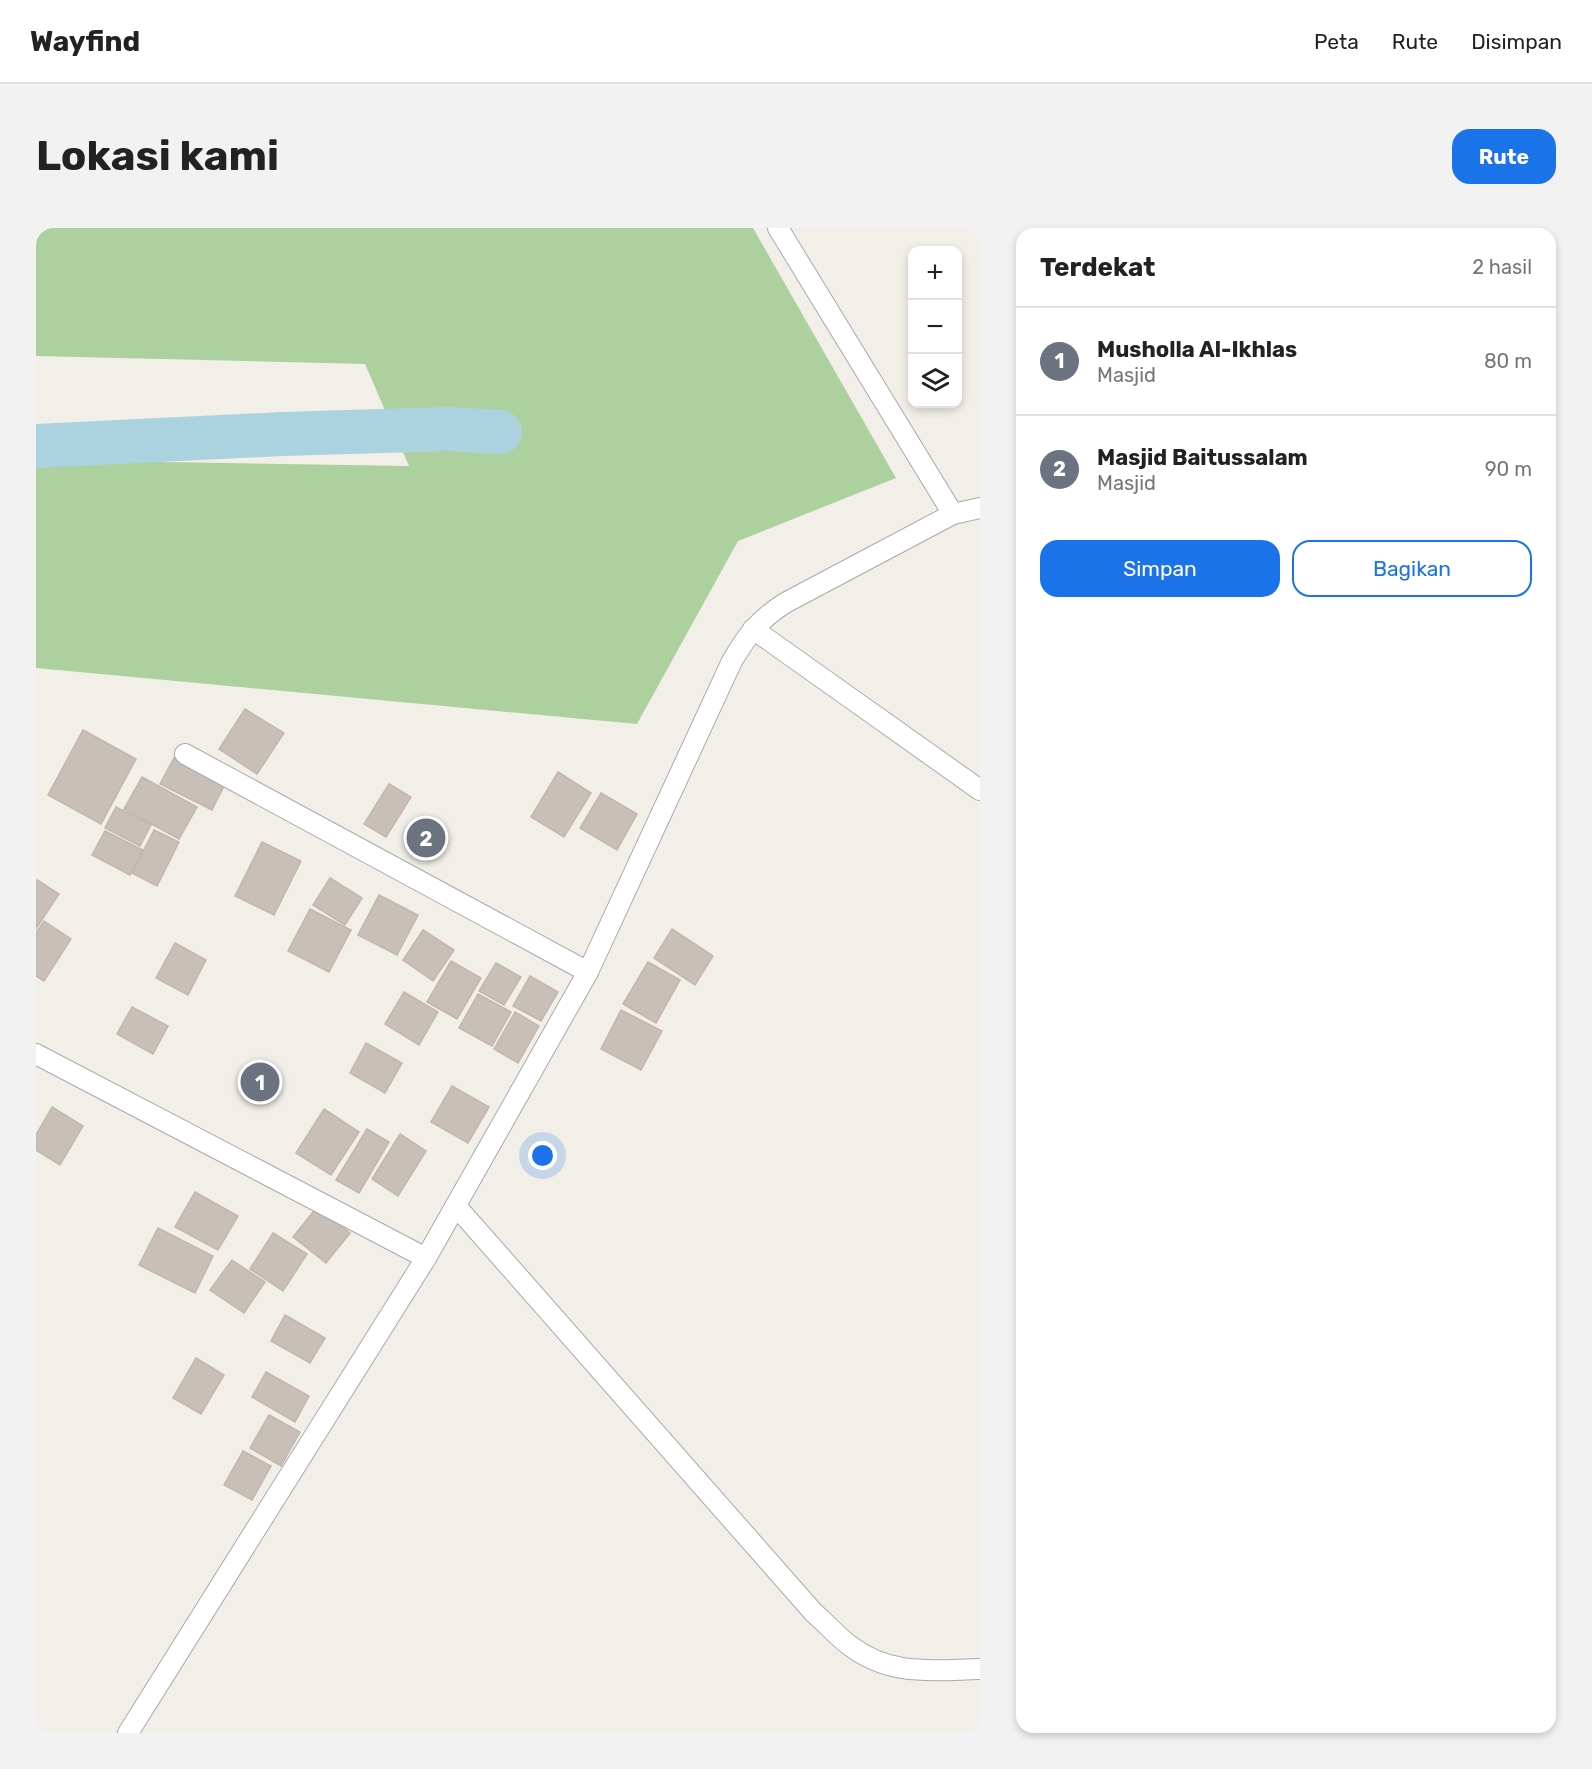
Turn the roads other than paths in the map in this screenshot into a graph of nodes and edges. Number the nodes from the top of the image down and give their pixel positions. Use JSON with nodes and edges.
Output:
{"nodes":[{"id":1,"x":778,"y":228,"type":"edge"},
{"id":2,"x":980,"y":508,"type":"edge"},
{"id":3,"x":953,"y":514,"type":"junction"},
{"id":4,"x":753,"y":629,"type":"junction"},
{"id":5,"x":185,"y":754,"type":"dead end"},
{"id":6,"x":980,"y":789,"type":"edge"},
{"id":7,"x":588,"y":972,"type":"junction"},
{"id":8,"x":36,"y":1054,"type":"edge"},
{"id":9,"x":456,"y":1206,"type":"junction"},
{"id":10,"x":426,"y":1258,"type":"junction"},
{"id":11,"x":980,"y":1669,"type":"edge"},
{"id":12,"x":128,"y":1733,"type":"edge"}],
"edges":[{"from":1,"to":3,"type":"street"},
{"from":2,"to":3,"type":"street"},
{"from":3,"to":4,"type":"street"},
{"from":4,"to":6,"type":"street"},
{"from":4,"to":7,"type":"street"},
{"from":5,"to":7,"type":"street"},
{"from":7,"to":9,"type":"street"},
{"from":8,"to":10,"type":"street"},
{"from":9,"to":10,"type":"street"},
{"from":9,"to":11,"type":"street"},
{"from":10,"to":12,"type":"street"}]}
